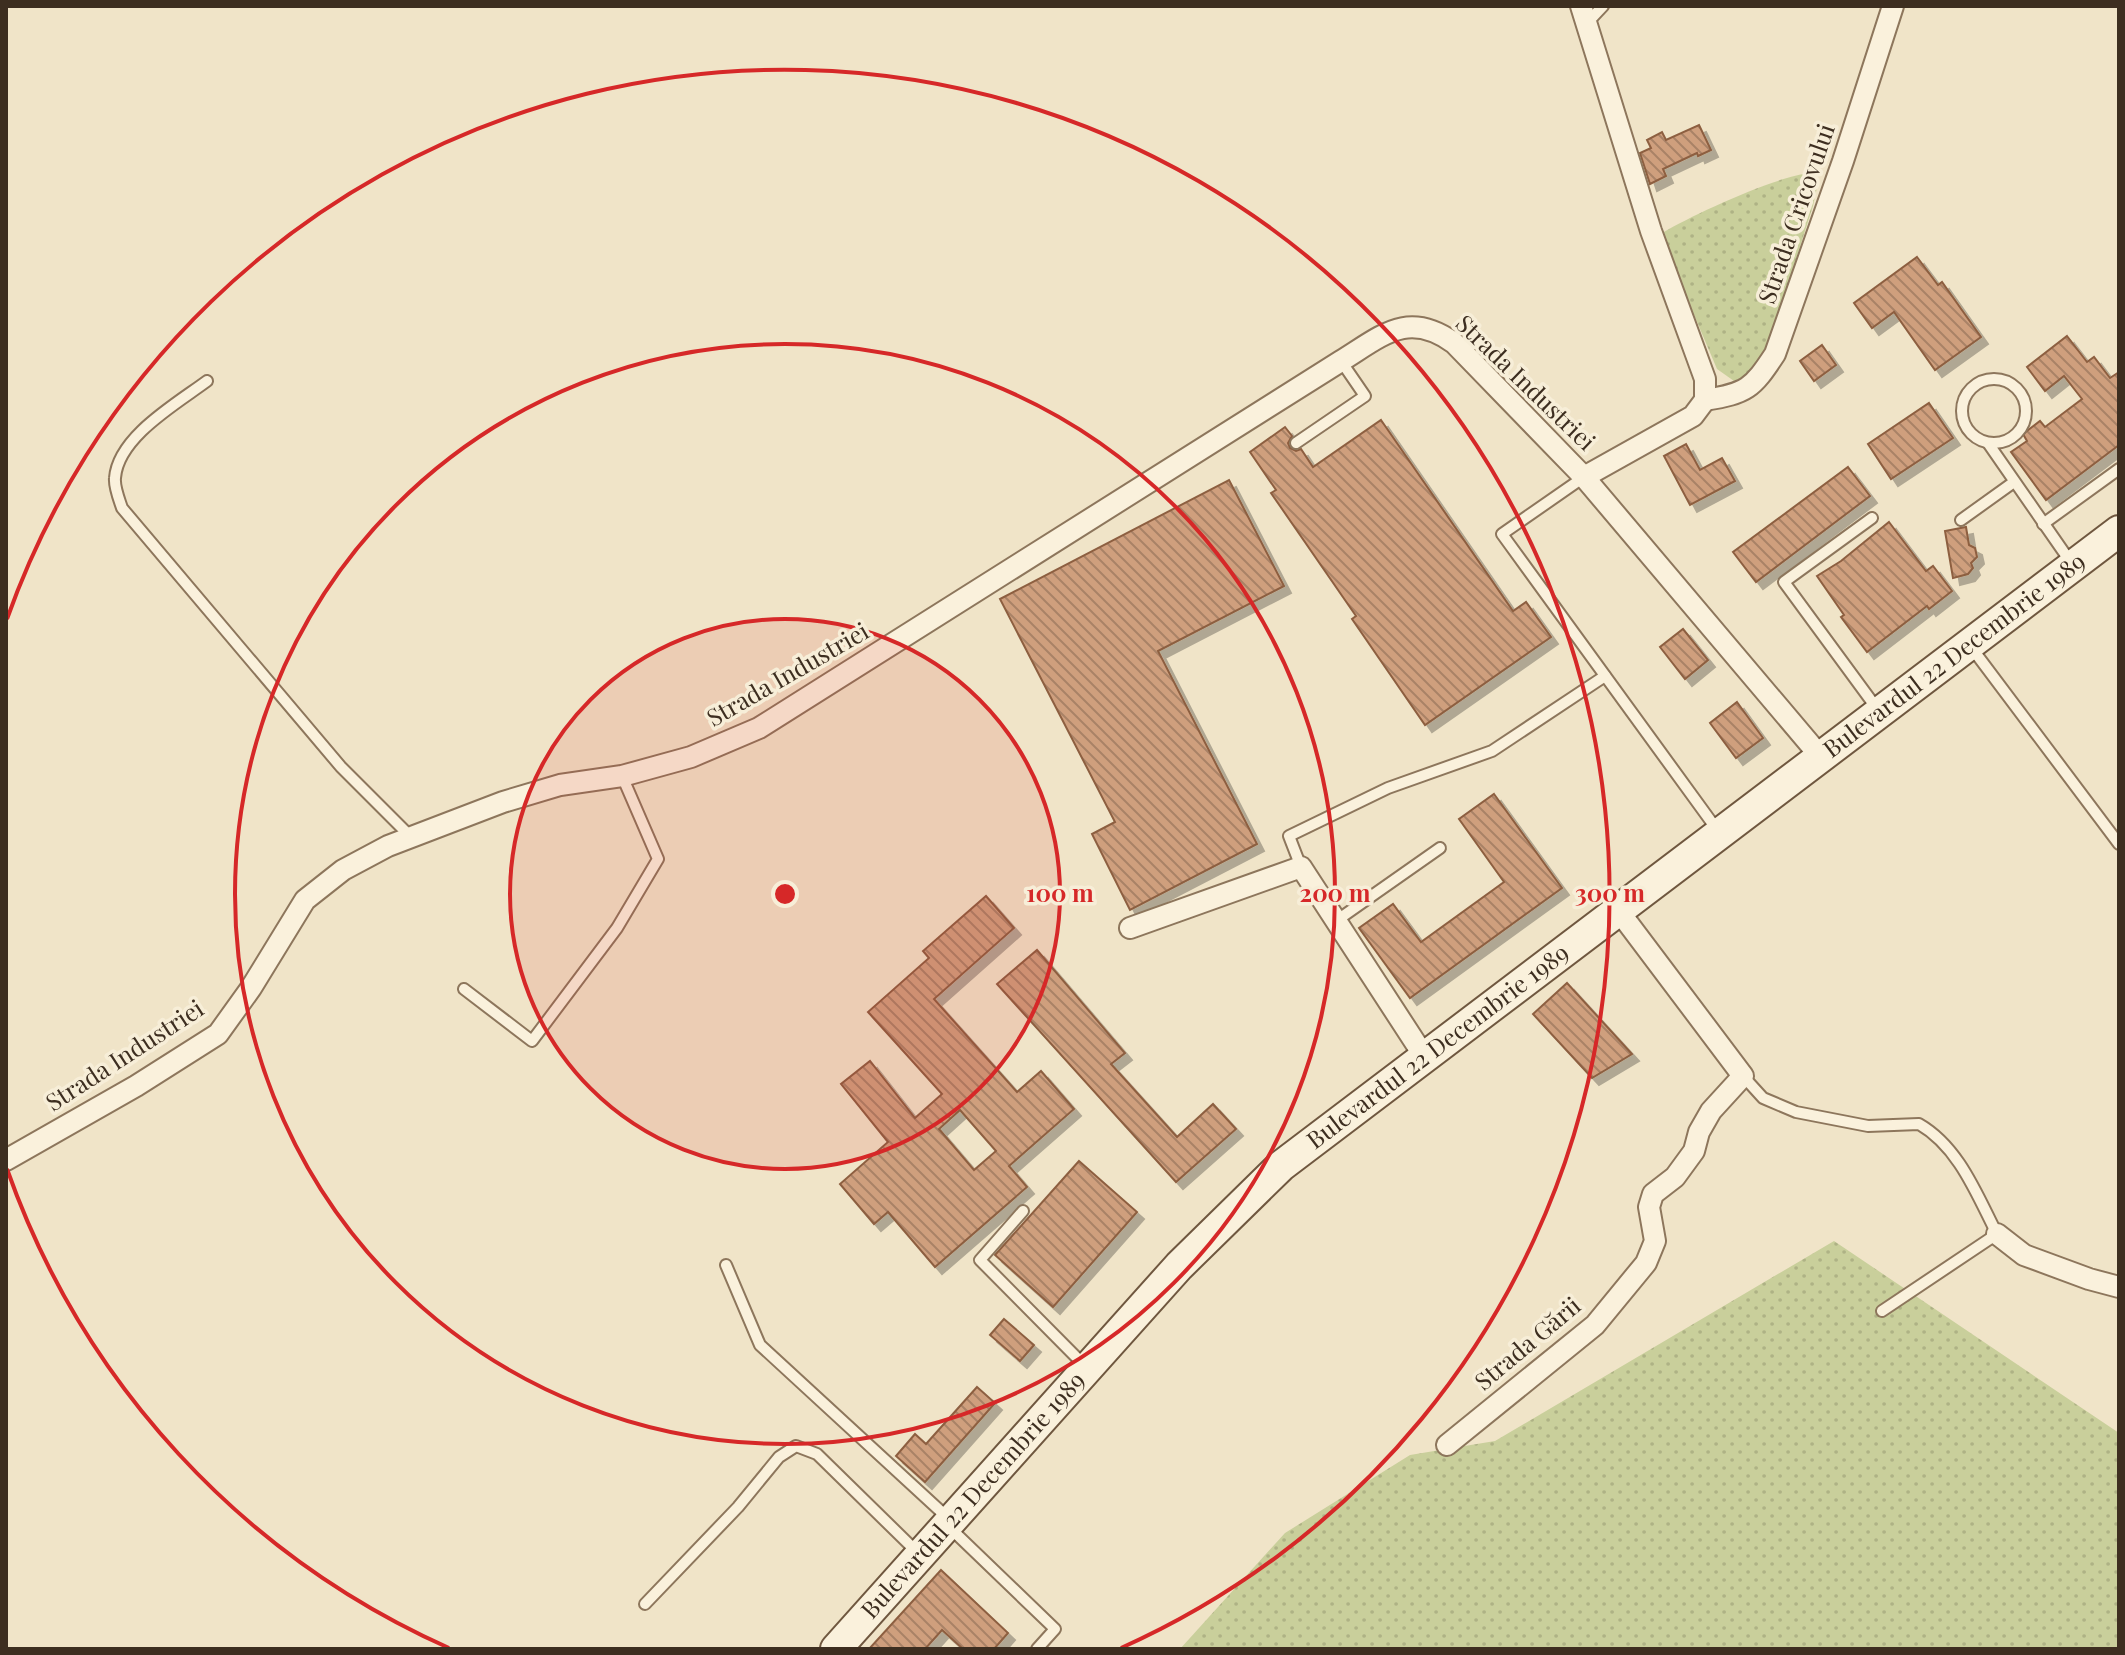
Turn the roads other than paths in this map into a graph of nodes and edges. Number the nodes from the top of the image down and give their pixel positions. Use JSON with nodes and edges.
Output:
{"nodes":[{"id":1,"x":1603,"y":6,"type":"edge"},
{"id":2,"x":1893,"y":6,"type":"edge"},
{"id":3,"x":1584,"y":14,"type":"edge"},
{"id":4,"x":1341,"y":361,"type":"junction"},
{"id":5,"x":207,"y":381,"type":"dead end"},
{"id":6,"x":1705,"y":400,"type":"junction"},
{"id":7,"x":1296,"y":443,"type":"dead end"},
{"id":8,"x":1988,"y":443,"type":"junction"},
{"id":9,"x":2119,"y":469,"type":"edge"},
{"id":10,"x":1584,"y":477,"type":"junction"},
{"id":11,"x":2014,"y":482,"type":"junction"},
{"id":12,"x":1872,"y":518,"type":"dead end"},
{"id":13,"x":1961,"y":520,"type":"dead end"},
{"id":14,"x":2043,"y":524,"type":"junction"},
{"id":15,"x":2119,"y":531,"type":"edge"},
{"id":16,"x":2073,"y":566,"type":"junction"},
{"id":17,"x":1969,"y":644,"type":"junction"},
{"id":18,"x":1605,"y":676,"type":"junction"},
{"id":19,"x":1879,"y":711,"type":"junction"},
{"id":20,"x":1820,"y":756,"type":"junction"},
{"id":21,"x":622,"y":776,"type":"junction"},
{"id":22,"x":1719,"y":833,"type":"junction"},
{"id":23,"x":411,"y":837,"type":"junction"},
{"id":24,"x":2119,"y":844,"type":"edge"},
{"id":25,"x":1440,"y":848,"type":"dead end"},
{"id":26,"x":1301,"y":867,"type":"junction"},
{"id":27,"x":1618,"y":910,"type":"junction"},
{"id":28,"x":1336,"y":921,"type":"junction"},
{"id":29,"x":1130,"y":928,"type":"dead end"},
{"id":30,"x":464,"y":989,"type":"dead end"},
{"id":31,"x":1424,"y":1056,"type":"junction"},
{"id":32,"x":1743,"y":1076,"type":"junction"},
{"id":33,"x":6,"y":1160,"type":"edge"},
{"id":34,"x":1023,"y":1211,"type":"dead end"},
{"id":35,"x":1997,"y":1234,"type":"junction"},
{"id":36,"x":726,"y":1265,"type":"dead end"},
{"id":37,"x":2119,"y":1287,"type":"edge"},
{"id":38,"x":1882,"y":1311,"type":"dead end"},
{"id":39,"x":1088,"y":1369,"type":"junction"},
{"id":40,"x":1447,"y":1445,"type":"dead end"},
{"id":41,"x":950,"y":1524,"type":"junction"},
{"id":42,"x":921,"y":1556,"type":"junction"},
{"id":43,"x":645,"y":1604,"type":"dead end"},
{"id":44,"x":836,"y":1649,"type":"edge"},
{"id":45,"x":1037,"y":1649,"type":"edge"}],
"edges":[{"from":1,"to":3,"type":"lane"},
{"from":2,"to":6,"type":"street","name":"Strada Cricovului"},
{"from":3,"to":6,"type":"street"},
{"from":4,"to":7,"type":"lane"},
{"from":4,"to":10,"type":"street","name":"Strada Industriei"},
{"from":4,"to":21,"type":"street","name":"Strada Industriei"},
{"from":5,"to":23,"type":"lane"},
{"from":6,"to":10,"type":"street","name":"Strada Industriei"},
{"from":8,"to":8,"type":"lane"},
{"from":8,"to":11,"type":"lane"},
{"from":9,"to":14,"type":"lane"},
{"from":10,"to":18,"type":"lane"},
{"from":10,"to":20,"type":"street","name":"Strada Industriei"},
{"from":11,"to":13,"type":"lane"},
{"from":11,"to":14,"type":"lane"},
{"from":12,"to":19,"type":"lane"},
{"from":14,"to":16,"type":"lane"},
{"from":15,"to":16,"type":"main road","name":"Bulevardul 22 Decembrie 1989"},
{"from":16,"to":17,"type":"main road","name":"Bulevardul 22 Decembrie 1989"},
{"from":17,"to":19,"type":"main road","name":"Bulevardul 22 Decembrie 1989"},
{"from":17,"to":24,"type":"lane"},
{"from":18,"to":22,"type":"lane"},
{"from":18,"to":26,"type":"lane"},
{"from":19,"to":20,"type":"main road","name":"Bulevardul 22 Decembrie 1989"},
{"from":20,"to":22,"type":"main road","name":"Bulevardul 22 Decembrie 1989"},
{"from":21,"to":23,"type":"street","name":"Strada Industriei"},
{"from":21,"to":30,"type":"lane"},
{"from":22,"to":27,"type":"main road","name":"Bulevardul 22 Decembrie 1989"},
{"from":23,"to":33,"type":"street","name":"Strada Industriei"},
{"from":25,"to":28,"type":"lane"},
{"from":26,"to":28,"type":"street"},
{"from":26,"to":29,"type":"street"},
{"from":27,"to":31,"type":"main road","name":"Bulevardul 22 Decembrie 1989"},
{"from":27,"to":32,"type":"street"},
{"from":28,"to":31,"type":"street"},
{"from":31,"to":39,"type":"main road","name":"Bulevardul 22 Decembrie 1989"},
{"from":32,"to":35,"type":"lane"},
{"from":32,"to":40,"type":"street","name":"Strada Gării"},
{"from":34,"to":39,"type":"lane"},
{"from":35,"to":37,"type":"street"},
{"from":35,"to":38,"type":"lane"},
{"from":36,"to":41,"type":"lane"},
{"from":39,"to":41,"type":"main road","name":"Bulevardul 22 Decembrie 1989"},
{"from":41,"to":42,"type":"main road","name":"Bulevardul 22 Decembrie 1989"},
{"from":41,"to":45,"type":"lane"},
{"from":42,"to":43,"type":"lane"},
{"from":42,"to":44,"type":"main road","name":"Bulevardul 22 Decembrie 1989"}]}
